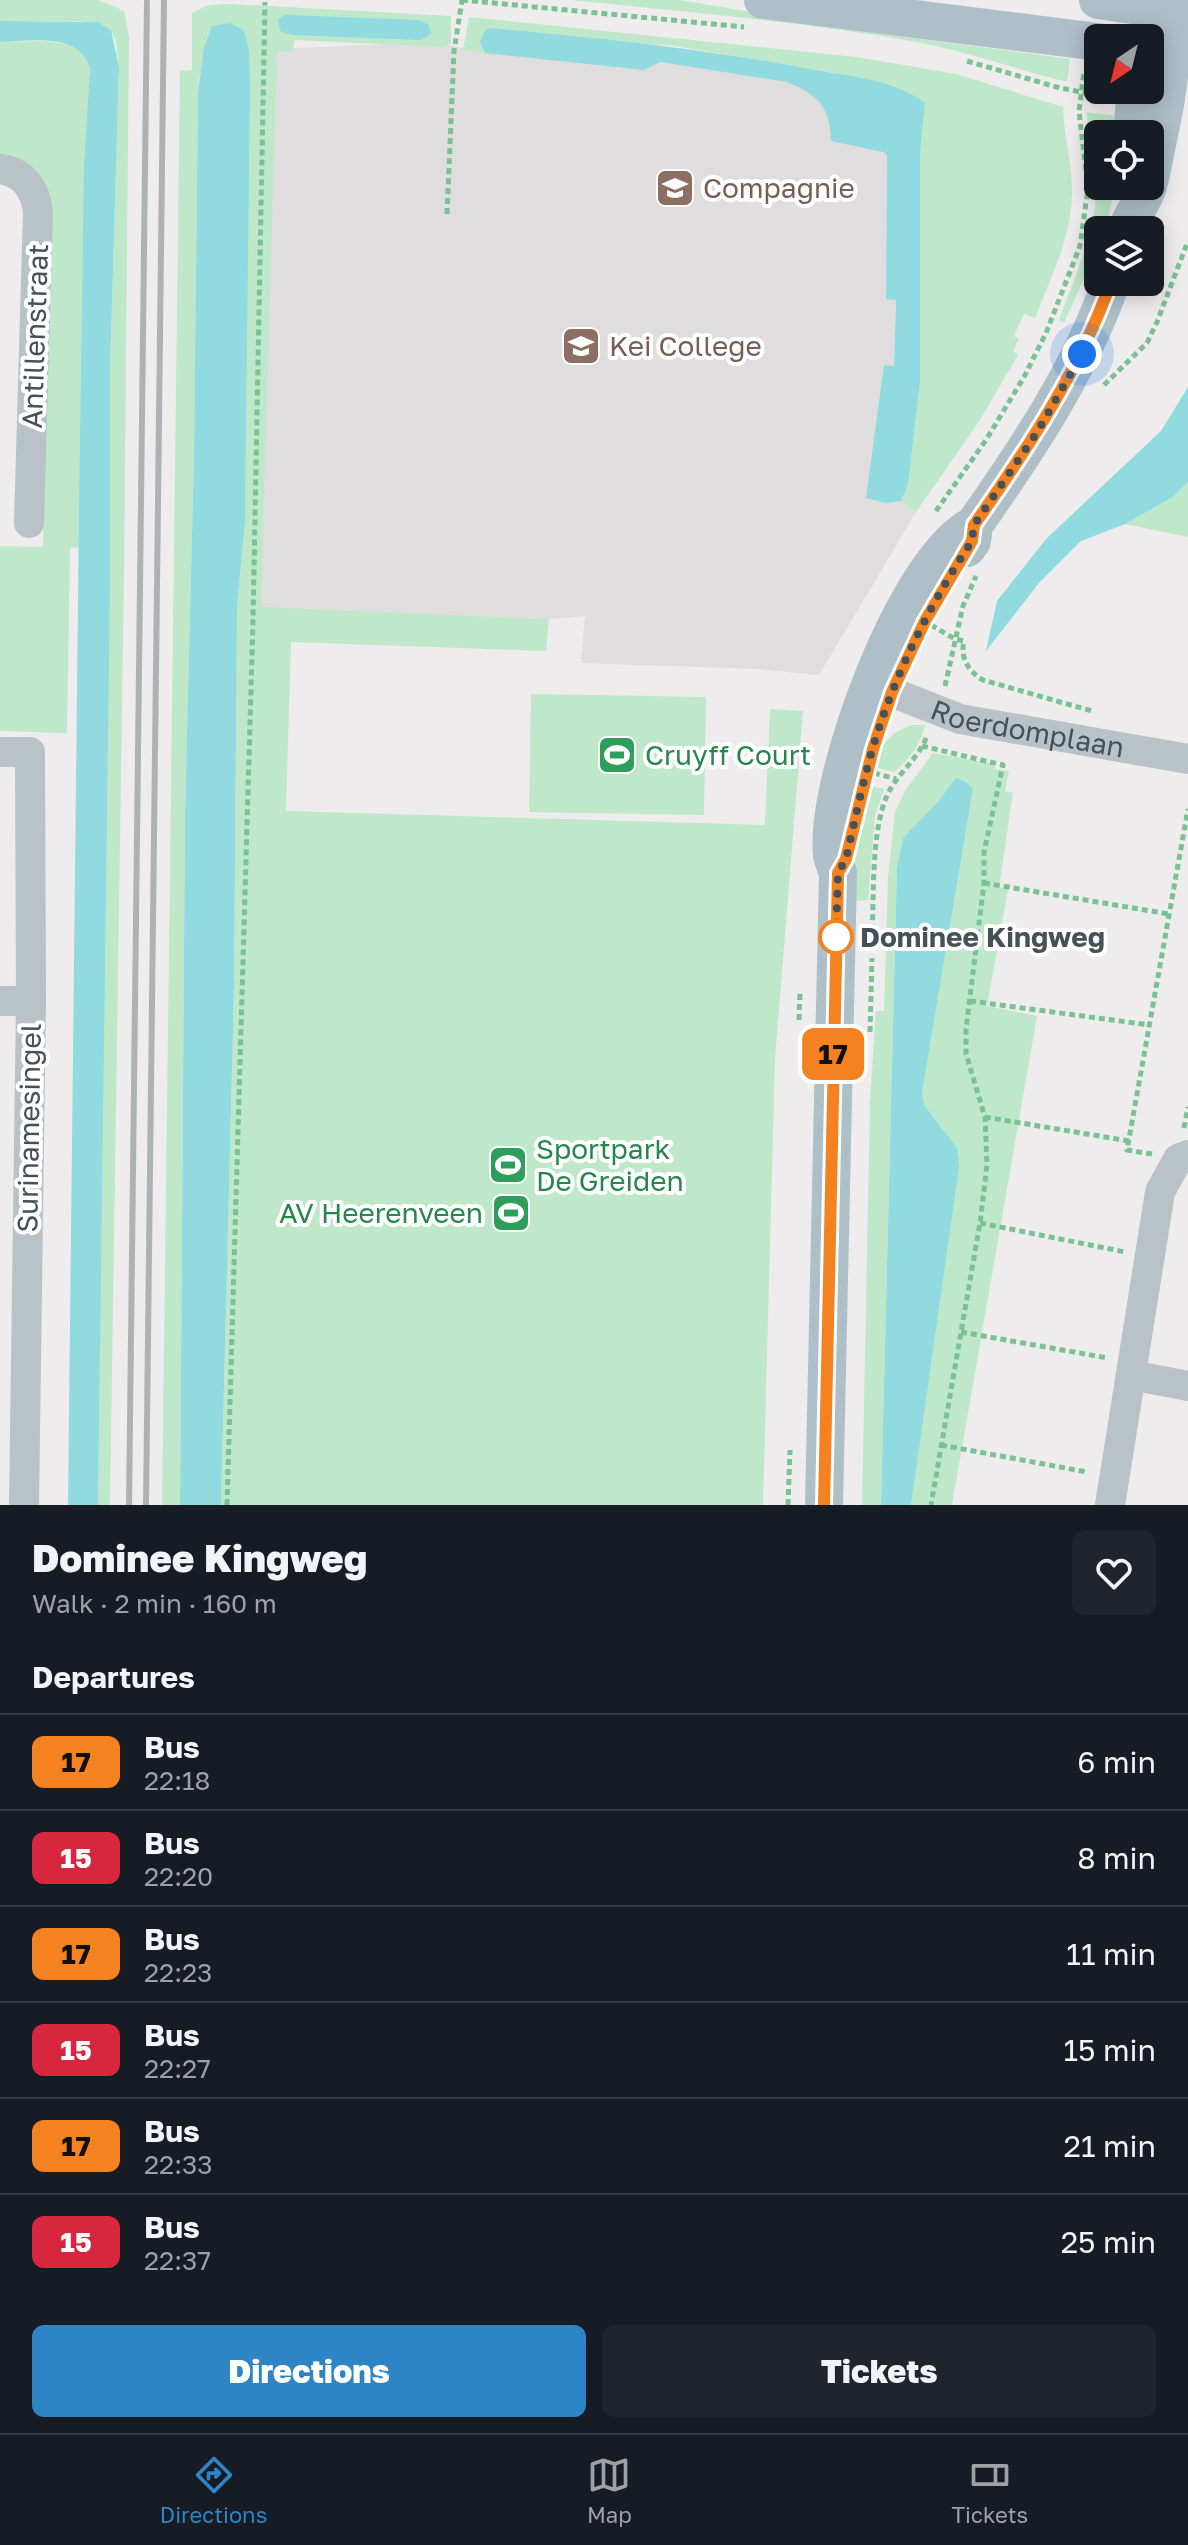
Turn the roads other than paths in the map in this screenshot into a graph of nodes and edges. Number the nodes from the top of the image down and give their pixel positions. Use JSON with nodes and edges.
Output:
{"nodes":[{"id":1,"x":763,"y":0,"type":"edge"},
{"id":2,"x":1098,"y":0,"type":"edge"},
{"id":3,"x":860,"y":6,"type":"edge"},
{"id":4,"x":1166,"y":25,"type":"edge"},
{"id":5,"x":1084,"y":52,"type":"edge"},
{"id":6,"x":1162,"y":120,"type":"edge"},
{"id":7,"x":0,"y":169,"type":"edge"},
{"id":8,"x":1106,"y":296,"type":"edge"},
{"id":9,"x":29,"y":523,"type":"dead end"},
{"id":10,"x":881,"y":688,"type":"junction"},
{"id":11,"x":0,"y":752,"type":"edge"},
{"id":12,"x":1188,"y":759,"type":"edge"},
{"id":13,"x":0,"y":1001,"type":"edge"},
{"id":14,"x":31,"y":1001,"type":"junction"},
{"id":15,"x":1183,"y":1157,"type":"edge"},
{"id":16,"x":13,"y":1252,"type":"edge"},
{"id":17,"x":1132,"y":1369,"type":"junction"},
{"id":18,"x":1188,"y":1386,"type":"edge"},
{"id":19,"x":1113,"y":1491,"type":"edge"},
{"id":20,"x":24,"y":1505,"type":"edge"},
{"id":21,"x":824,"y":1505,"type":"edge"}],
"edges":[{"from":1,"to":3,"type":"main road"},
{"from":2,"to":4,"type":"main road"},
{"from":3,"to":5,"type":"main road"},
{"from":4,"to":6,"type":"main road"},
{"from":7,"to":9,"type":"street","name":"Antillenstraat"},
{"from":8,"to":10,"type":"main road"},
{"from":10,"to":12,"type":"street","name":"Roerdomplaan"},
{"from":10,"to":21,"type":"main road"},
{"from":11,"to":14,"type":"street","name":"Surinamesingel"},
{"from":13,"to":14,"type":"street"},
{"from":14,"to":16,"type":"street","name":"Surinamesingel"},
{"from":15,"to":17,"type":"street"},
{"from":16,"to":20,"type":"street","name":"Surinamesingel"},
{"from":17,"to":18,"type":"street"},
{"from":17,"to":19,"type":"street"}]}
